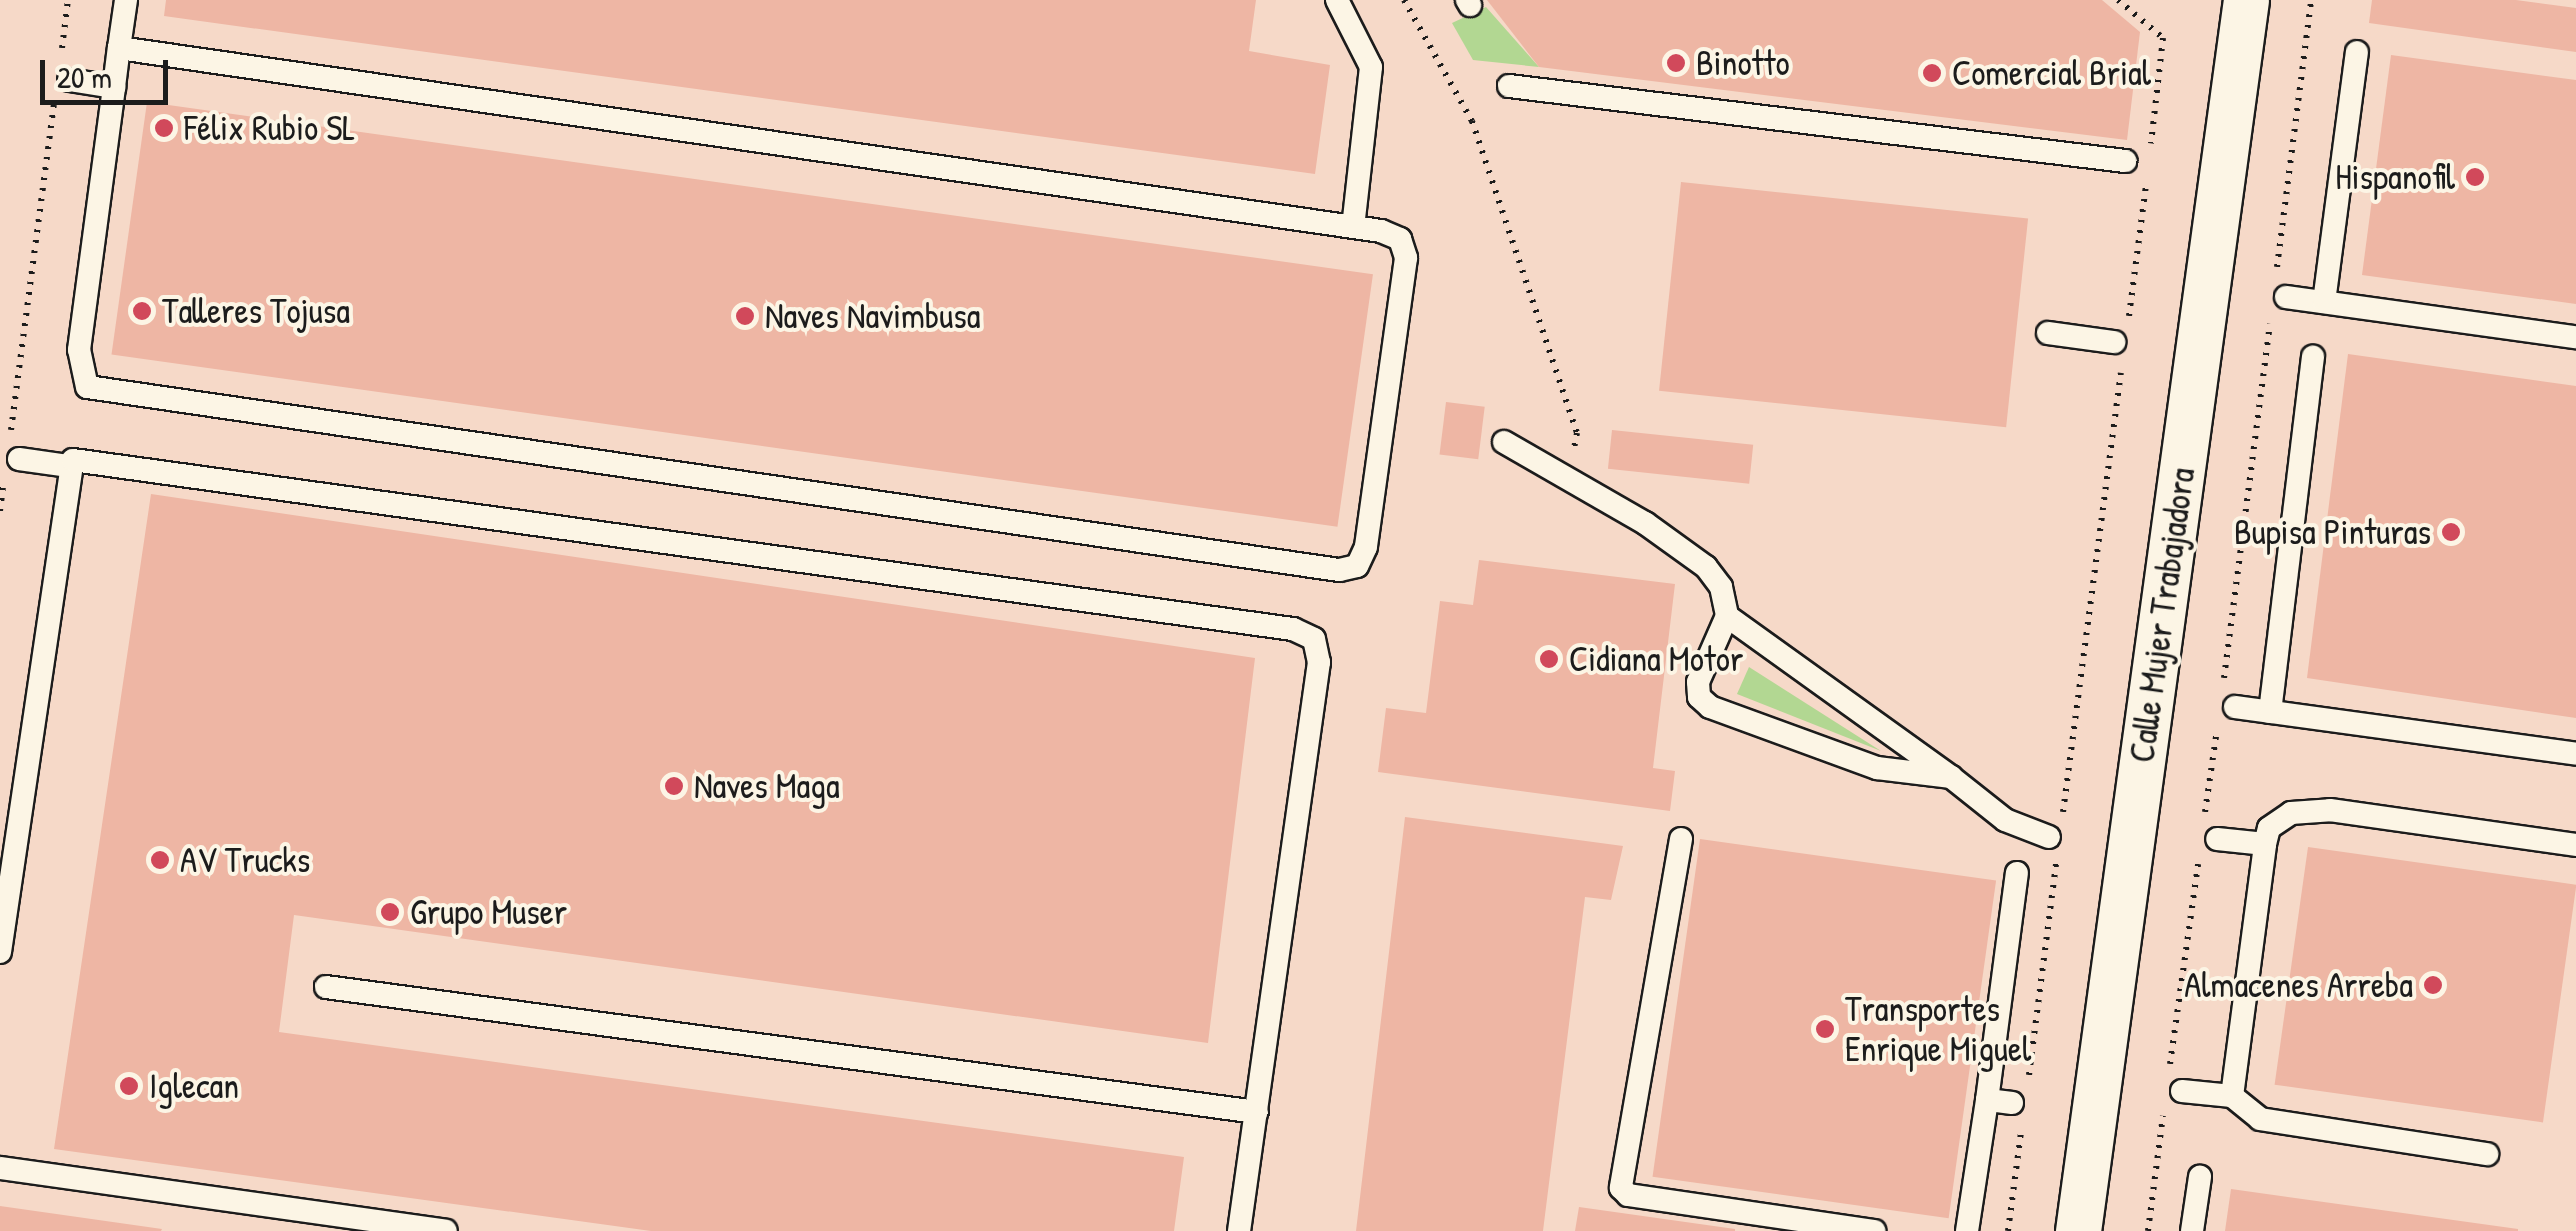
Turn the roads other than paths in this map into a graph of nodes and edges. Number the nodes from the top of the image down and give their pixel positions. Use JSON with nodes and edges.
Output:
{"nodes":[{"id":1,"x":126,"y":0,"type":"edge"},
{"id":2,"x":1337,"y":0,"type":"edge"},
{"id":3,"x":2246,"y":0,"type":"edge"},
{"id":4,"x":119,"y":48,"type":"junction"},
{"id":5,"x":2357,"y":52,"type":"dead end"},
{"id":6,"x":61,"y":79,"type":"road end"},
{"id":7,"x":1509,"y":86,"type":"dead end"},
{"id":8,"x":114,"y":87,"type":"junction"},
{"id":9,"x":2124,"y":161,"type":"dead end"},
{"id":10,"x":1353,"y":227,"type":"junction"},
{"id":11,"x":2278,"y":296,"type":"road end"},
{"id":12,"x":2324,"y":302,"type":"junction"},
{"id":13,"x":2048,"y":333,"type":"dead end"},
{"id":14,"x":2576,"y":337,"type":"edge"},
{"id":15,"x":2122,"y":344,"type":"road end"},
{"id":16,"x":2313,"y":357,"type":"dead end"},
{"id":17,"x":1504,"y":442,"type":"dead end"},
{"id":18,"x":11,"y":458,"type":"road end"},
{"id":19,"x":68,"y":466,"type":"junction"},
{"id":20,"x":1727,"y":616,"type":"junction"},
{"id":21,"x":2235,"y":707,"type":"dead end"},
{"id":22,"x":2270,"y":712,"type":"junction"},
{"id":23,"x":2576,"y":754,"type":"edge"},
{"id":24,"x":1950,"y":777,"type":"junction"},
{"id":25,"x":2211,"y":829,"type":"road end"},
{"id":26,"x":1681,"y":839,"type":"dead end"},
{"id":27,"x":2056,"y":839,"type":"road end"},
{"id":28,"x":2265,"y":844,"type":"junction"},
{"id":29,"x":2576,"y":845,"type":"edge"},
{"id":30,"x":2017,"y":873,"type":"dead end"},
{"id":31,"x":0,"y":952,"type":"edge"},
{"id":32,"x":326,"y":986,"type":"dead end"},
{"id":33,"x":2182,"y":1091,"type":"dead end"},
{"id":34,"x":2232,"y":1096,"type":"junction"},
{"id":35,"x":1987,"y":1100,"type":"junction"},
{"id":36,"x":2020,"y":1104,"type":"road end"},
{"id":37,"x":1257,"y":1112,"type":"junction"},
{"id":38,"x":2487,"y":1154,"type":"dead end"},
{"id":39,"x":0,"y":1168,"type":"edge"},
{"id":40,"x":2200,"y":1177,"type":"dead end"},
{"id":41,"x":446,"y":1231,"type":"edge"},
{"id":42,"x":1239,"y":1231,"type":"edge"},
{"id":43,"x":1874,"y":1231,"type":"edge"},
{"id":44,"x":1966,"y":1231,"type":"edge"},
{"id":45,"x":2078,"y":1231,"type":"edge"},
{"id":46,"x":2192,"y":1231,"type":"edge"}],
"edges":[{"from":1,"to":4,"type":"lane"},
{"from":2,"to":10,"type":"lane"},
{"from":3,"to":45,"type":"street","name":"Calle Mujer Trabajadora"},
{"from":4,"to":8,"type":"lane"},
{"from":4,"to":10,"type":"lane"},
{"from":5,"to":12,"type":"lane"},
{"from":6,"to":8,"type":"lane"},
{"from":7,"to":9,"type":"lane"},
{"from":8,"to":10,"type":"lane"},
{"from":11,"to":12,"type":"lane"},
{"from":12,"to":14,"type":"lane"},
{"from":13,"to":15,"type":"lane"},
{"from":16,"to":22,"type":"lane"},
{"from":17,"to":20,"type":"lane"},
{"from":18,"to":19,"type":"lane"},
{"from":19,"to":31,"type":"lane"},
{"from":19,"to":37,"type":"lane"},
{"from":20,"to":24,"type":"lane"},
{"from":20,"to":24,"type":"lane"},
{"from":21,"to":22,"type":"lane"},
{"from":22,"to":23,"type":"lane"},
{"from":24,"to":27,"type":"lane"},
{"from":25,"to":28,"type":"lane"},
{"from":26,"to":43,"type":"lane"},
{"from":28,"to":29,"type":"lane"},
{"from":28,"to":34,"type":"lane"},
{"from":30,"to":35,"type":"lane"},
{"from":32,"to":37,"type":"lane"},
{"from":33,"to":34,"type":"lane"},
{"from":34,"to":38,"type":"lane"},
{"from":35,"to":36,"type":"lane"},
{"from":35,"to":44,"type":"lane"},
{"from":37,"to":42,"type":"lane"},
{"from":39,"to":41,"type":"lane"},
{"from":40,"to":46,"type":"lane"}]}
